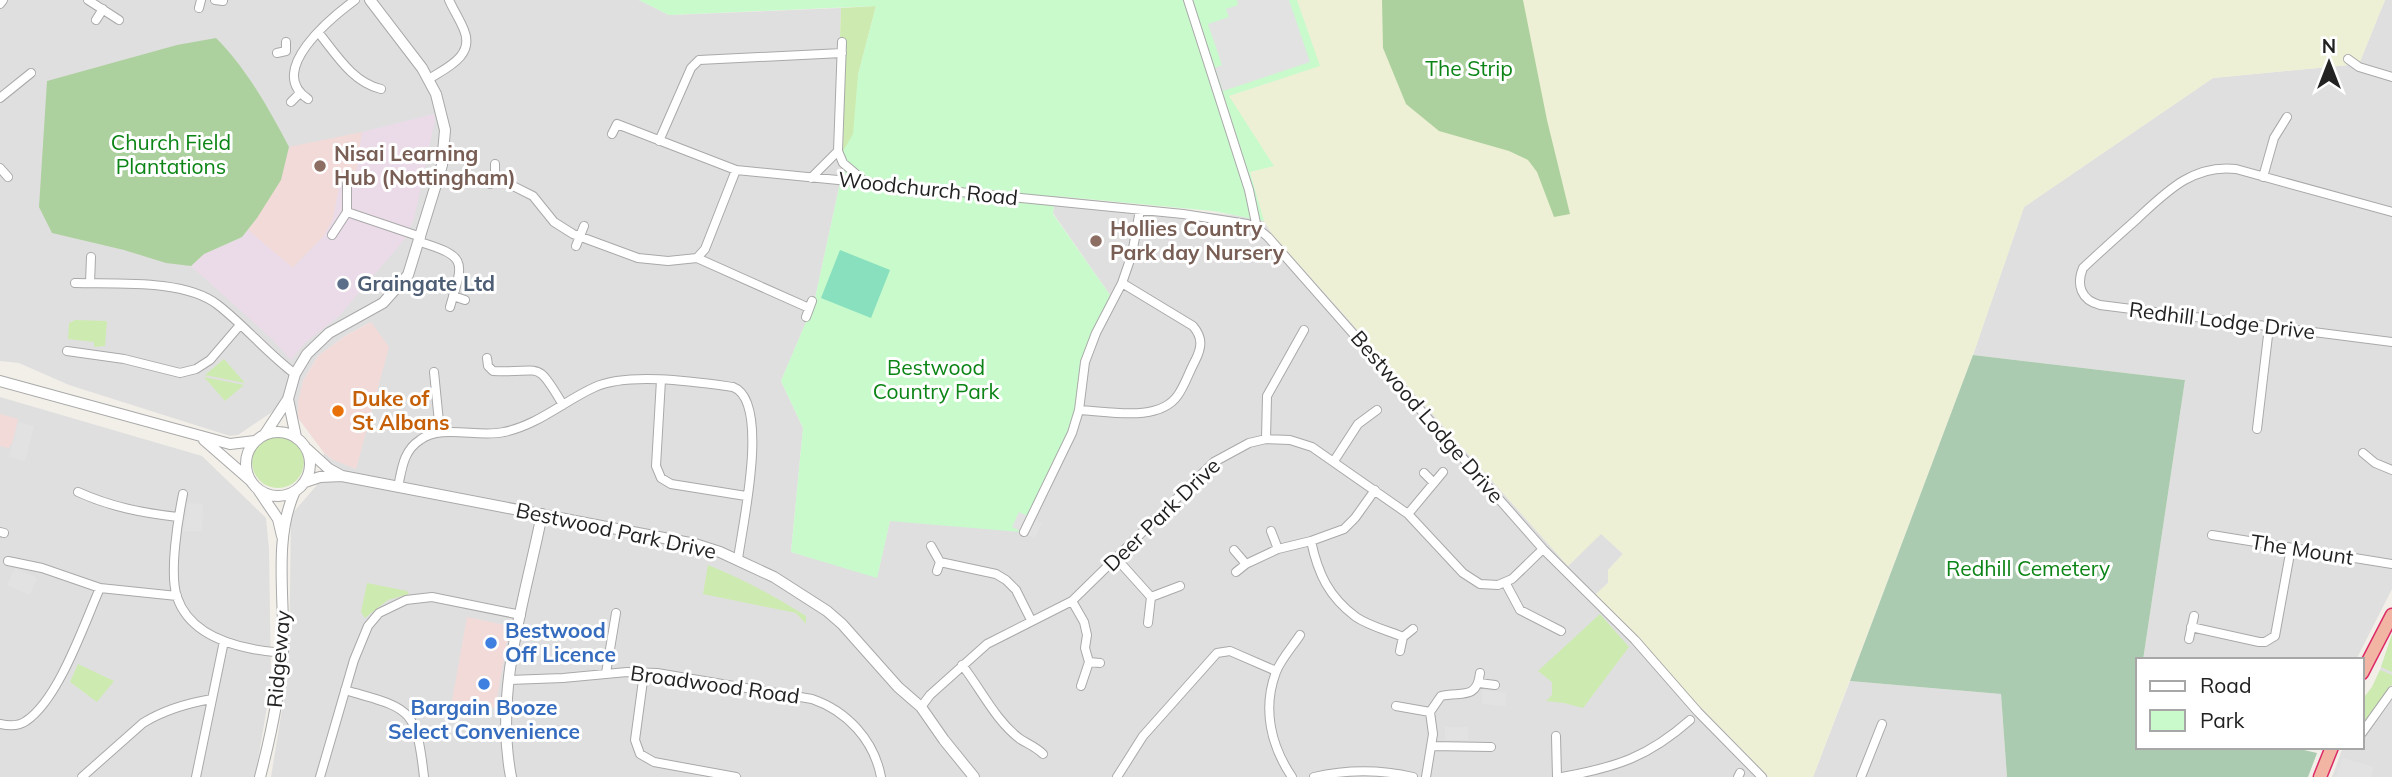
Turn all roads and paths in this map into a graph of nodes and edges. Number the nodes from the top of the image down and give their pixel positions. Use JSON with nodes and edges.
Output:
{"nodes":[{"id":1,"x":3,"y":0,"type":"edge"},
{"id":2,"x":88,"y":0,"type":"edge"},
{"id":3,"x":355,"y":0,"type":"edge"},
{"id":4,"x":370,"y":0,"type":"edge"},
{"id":5,"x":449,"y":0,"type":"edge"},
{"id":6,"x":1188,"y":0,"type":"edge"},
{"id":7,"x":0,"y":4,"type":"edge"},
{"id":8,"x":103,"y":9,"type":"junction"},
{"id":9,"x":96,"y":20,"type":"dead end"},
{"id":10,"x":119,"y":20,"type":"dead end"},
{"id":11,"x":318,"y":32,"type":"junction"},
{"id":12,"x":842,"y":42,"type":"dead end"},
{"id":13,"x":283,"y":49,"type":"dead end"},
{"id":14,"x":842,"y":52,"type":"junction"},
{"id":15,"x":300,"y":57,"type":"junction"},
{"id":16,"x":2348,"y":59,"type":"dead end"},
{"id":17,"x":14,"y":71,"type":"dead end"},
{"id":18,"x":31,"y":73,"type":"dead end"},
{"id":19,"x":2392,"y":77,"type":"edge"},
{"id":20,"x":429,"y":79,"type":"junction"},
{"id":21,"x":22,"y":80,"type":"junction"},
{"id":22,"x":300,"y":93,"type":"junction"},
{"id":23,"x":368,"y":96,"type":"dead end"},
{"id":24,"x":0,"y":98,"type":"edge"},
{"id":25,"x":308,"y":99,"type":"dead end"},
{"id":26,"x":291,"y":102,"type":"dead end"},
{"id":27,"x":2287,"y":117,"type":"dead end"},
{"id":28,"x":612,"y":134,"type":"dead end"},
{"id":29,"x":659,"y":141,"type":"junction"},
{"id":30,"x":838,"y":151,"type":"junction"},
{"id":31,"x":495,"y":164,"type":"dead end"},
{"id":32,"x":0,"y":168,"type":"edge"},
{"id":33,"x":736,"y":170,"type":"junction"},
{"id":34,"x":8,"y":177,"type":"dead end"},
{"id":35,"x":2263,"y":177,"type":"junction"},
{"id":36,"x":811,"y":178,"type":"junction"},
{"id":37,"x":866,"y":182,"type":"junction"},
{"id":38,"x":347,"y":184,"type":"dead end"},
{"id":39,"x":1140,"y":210,"type":"junction"},
{"id":40,"x":347,"y":212,"type":"junction"},
{"id":41,"x":2392,"y":212,"type":"edge"},
{"id":42,"x":584,"y":226,"type":"dead end"},
{"id":43,"x":1257,"y":228,"type":"junction"},
{"id":44,"x":331,"y":235,"type":"dead end"},
{"id":45,"x":580,"y":236,"type":"junction"},
{"id":46,"x":421,"y":239,"type":"junction"},
{"id":47,"x":576,"y":246,"type":"dead end"},
{"id":48,"x":91,"y":257,"type":"dead end"},
{"id":49,"x":697,"y":258,"type":"junction"},
{"id":50,"x":75,"y":283,"type":"dead end"},
{"id":51,"x":90,"y":283,"type":"junction"},
{"id":52,"x":1122,"y":283,"type":"junction"},
{"id":53,"x":453,"y":296,"type":"junction"},
{"id":54,"x":465,"y":300,"type":"dead end"},
{"id":55,"x":450,"y":307,"type":"dead end"},
{"id":56,"x":809,"y":309,"type":"dead end"},
{"id":57,"x":240,"y":325,"type":"junction"},
{"id":58,"x":2269,"y":327,"type":"junction"},
{"id":59,"x":1304,"y":330,"type":"dead end"},
{"id":60,"x":2392,"y":342,"type":"edge"},
{"id":61,"x":1282,"y":348,"type":"dead end"},
{"id":62,"x":67,"y":351,"type":"dead end"},
{"id":63,"x":1292,"y":353,"type":"junction"},
{"id":64,"x":487,"y":358,"type":"dead end"},
{"id":65,"x":434,"y":372,"type":"dead end"},
{"id":66,"x":295,"y":374,"type":"junction"},
{"id":67,"x":661,"y":380,"type":"junction"},
{"id":68,"x":0,"y":381,"type":"edge"},
{"id":69,"x":288,"y":399,"type":"junction"},
{"id":70,"x":563,"y":405,"type":"junction"},
{"id":71,"x":1079,"y":410,"type":"junction"},
{"id":72,"x":1377,"y":410,"type":"dead end"},
{"id":73,"x":2257,"y":429,"type":"dead end"},
{"id":74,"x":440,"y":432,"type":"junction"},
{"id":75,"x":265,"y":434,"type":"junction"},
{"id":76,"x":200,"y":437,"type":"junction"},
{"id":77,"x":296,"y":437,"type":"junction"},
{"id":78,"x":1266,"y":439,"type":"junction"},
{"id":79,"x":255,"y":441,"type":"junction"},
{"id":80,"x":306,"y":448,"type":"junction"},
{"id":81,"x":2363,"y":453,"type":"dead end"},
{"id":82,"x":1334,"y":461,"type":"junction"},
{"id":83,"x":2392,"y":470,"type":"edge"},
{"id":84,"x":1443,"y":472,"type":"dead end"},
{"id":85,"x":1424,"y":473,"type":"dead end"},
{"id":86,"x":342,"y":476,"type":"junction"},
{"id":87,"x":305,"y":482,"type":"junction"},
{"id":88,"x":1434,"y":483,"type":"junction"},
{"id":89,"x":254,"y":484,"type":"junction"},
{"id":90,"x":398,"y":487,"type":"junction"},
{"id":91,"x":1375,"y":490,"type":"junction"},
{"id":92,"x":295,"y":491,"type":"junction"},
{"id":93,"x":78,"y":492,"type":"dead end"},
{"id":94,"x":183,"y":494,"type":"dead end"},
{"id":95,"x":746,"y":496,"type":"junction"},
{"id":96,"x":542,"y":514,"type":"junction"},
{"id":97,"x":1408,"y":514,"type":"junction"},
{"id":98,"x":178,"y":517,"type":"junction"},
{"id":99,"x":1271,"y":531,"type":"dead end"},
{"id":100,"x":1024,"y":532,"type":"dead end"},
{"id":101,"x":2212,"y":535,"type":"dead end"},
{"id":102,"x":283,"y":540,"type":"junction"},
{"id":103,"x":1311,"y":541,"type":"junction"},
{"id":104,"x":931,"y":546,"type":"dead end"},
{"id":105,"x":2291,"y":548,"type":"junction"},
{"id":106,"x":1278,"y":549,"type":"junction"},
{"id":107,"x":1543,"y":549,"type":"junction"},
{"id":108,"x":1234,"y":550,"type":"dead end"},
{"id":109,"x":1116,"y":558,"type":"junction"},
{"id":110,"x":738,"y":559,"type":"junction"},
{"id":111,"x":8,"y":561,"type":"dead end"},
{"id":112,"x":940,"y":562,"type":"junction"},
{"id":113,"x":1246,"y":564,"type":"junction"},
{"id":114,"x":2392,"y":564,"type":"edge"},
{"id":115,"x":937,"y":571,"type":"dead end"},
{"id":116,"x":1236,"y":572,"type":"dead end"},
{"id":117,"x":1505,"y":582,"type":"junction"},
{"id":118,"x":1180,"y":586,"type":"dead end"},
{"id":119,"x":100,"y":588,"type":"junction"},
{"id":120,"x":1328,"y":589,"type":"junction"},
{"id":121,"x":177,"y":596,"type":"junction"},
{"id":122,"x":1151,"y":597,"type":"junction"},
{"id":123,"x":1320,"y":597,"type":"dead end"},
{"id":124,"x":1072,"y":601,"type":"junction"},
{"id":125,"x":1549,"y":611,"type":"dead end"},
{"id":126,"x":616,"y":613,"type":"dead end"},
{"id":127,"x":521,"y":615,"type":"junction"},
{"id":128,"x":2392,"y":615,"type":"edge"},
{"id":129,"x":2194,"y":617,"type":"dead end"},
{"id":130,"x":1031,"y":620,"type":"junction"},
{"id":131,"x":603,"y":622,"type":"dead end"},
{"id":132,"x":1148,"y":623,"type":"dead end"},
{"id":133,"x":1545,"y":623,"type":"junction"},
{"id":134,"x":614,"y":624,"type":"junction"},
{"id":135,"x":2191,"y":627,"type":"junction"},
{"id":136,"x":1413,"y":629,"type":"dead end"},
{"id":137,"x":1561,"y":631,"type":"dead end"},
{"id":138,"x":1300,"y":635,"type":"dead end"},
{"id":139,"x":1403,"y":637,"type":"junction"},
{"id":140,"x":2189,"y":639,"type":"dead end"},
{"id":141,"x":224,"y":641,"type":"junction"},
{"id":142,"x":1400,"y":651,"type":"dead end"},
{"id":143,"x":283,"y":653,"type":"junction"},
{"id":144,"x":1089,"y":662,"type":"junction"},
{"id":145,"x":1100,"y":663,"type":"dead end"},
{"id":146,"x":962,"y":665,"type":"junction"},
{"id":147,"x":2364,"y":669,"type":"edge"},
{"id":148,"x":1276,"y":671,"type":"junction"},
{"id":149,"x":606,"y":673,"type":"junction"},
{"id":150,"x":644,"y":673,"type":"junction"},
{"id":151,"x":1480,"y":673,"type":"dead end"},
{"id":152,"x":509,"y":680,"type":"junction"},
{"id":153,"x":1479,"y":683,"type":"junction"},
{"id":154,"x":1495,"y":685,"type":"dead end"},
{"id":155,"x":1081,"y":687,"type":"dead end"},
{"id":156,"x":345,"y":690,"type":"junction"},
{"id":157,"x":2392,"y":691,"type":"edge"},
{"id":158,"x":212,"y":699,"type":"junction"},
{"id":159,"x":1396,"y":706,"type":"dead end"},
{"id":160,"x":920,"y":707,"type":"junction"},
{"id":161,"x":1430,"y":712,"type":"junction"},
{"id":162,"x":1690,"y":720,"type":"dead end"},
{"id":163,"x":0,"y":724,"type":"edge"},
{"id":164,"x":1882,"y":724,"type":"dead end"},
{"id":165,"x":2364,"y":730,"type":"edge"},
{"id":166,"x":1038,"y":735,"type":"dead end"},
{"id":167,"x":1479,"y":735,"type":"dead end"},
{"id":168,"x":1033,"y":745,"type":"junction"},
{"id":169,"x":1567,"y":745,"type":"dead end"},
{"id":170,"x":1432,"y":746,"type":"junction"},
{"id":171,"x":1479,"y":746,"type":"junction"},
{"id":172,"x":1491,"y":747,"type":"dead end"},
{"id":173,"x":2331,"y":749,"type":"edge"},
{"id":174,"x":1043,"y":754,"type":"dead end"},
{"id":175,"x":1607,"y":773,"type":"edge"},
{"id":176,"x":82,"y":777,"type":"edge"},
{"id":177,"x":196,"y":777,"type":"edge"},
{"id":178,"x":260,"y":777,"type":"edge"},
{"id":179,"x":320,"y":777,"type":"edge"},
{"id":180,"x":424,"y":777,"type":"edge"},
{"id":181,"x":511,"y":777,"type":"edge"},
{"id":182,"x":736,"y":777,"type":"edge"},
{"id":183,"x":881,"y":777,"type":"edge"},
{"id":184,"x":974,"y":777,"type":"edge"},
{"id":185,"x":1117,"y":777,"type":"edge"},
{"id":186,"x":1292,"y":777,"type":"edge"},
{"id":187,"x":1314,"y":777,"type":"edge"},
{"id":188,"x":1413,"y":777,"type":"edge"},
{"id":189,"x":1426,"y":777,"type":"edge"},
{"id":190,"x":1556,"y":777,"type":"edge"},
{"id":191,"x":1562,"y":777,"type":"edge"},
{"id":192,"x":1762,"y":777,"type":"edge"},
{"id":193,"x":1861,"y":777,"type":"edge"},
{"id":194,"x":2320,"y":777,"type":"edge"}],
"edges":[{"from":1,"to":7,"type":"street"},
{"from":2,"to":8,"type":"street"},
{"from":3,"to":11,"type":"street"},
{"from":4,"to":20,"type":"street"},
{"from":5,"to":20,"type":"street"},
{"from":6,"to":43,"type":"street"},
{"from":8,"to":9,"type":"street"},
{"from":8,"to":10,"type":"street"},
{"from":11,"to":15,"type":"street"},
{"from":11,"to":23,"type":"street"},
{"from":12,"to":14,"type":"street"},
{"from":13,"to":15,"type":"street"},
{"from":14,"to":29,"type":"street"},
{"from":14,"to":30,"type":"street"},
{"from":15,"to":22,"type":"street"},
{"from":16,"to":19,"type":"street"},
{"from":17,"to":21,"type":"street"},
{"from":18,"to":21,"type":"street"},
{"from":20,"to":46,"type":"street"},
{"from":21,"to":24,"type":"street"},
{"from":22,"to":25,"type":"street"},
{"from":22,"to":26,"type":"street"},
{"from":27,"to":35,"type":"street"},
{"from":28,"to":29,"type":"street","name":"Woodchurch Road"},
{"from":29,"to":33,"type":"street","name":"Woodchurch Road"},
{"from":30,"to":36,"type":"street"},
{"from":30,"to":37,"type":"street"},
{"from":31,"to":45,"type":"street"},
{"from":32,"to":34,"type":"street"},
{"from":33,"to":36,"type":"street","name":"Woodchurch Road"},
{"from":33,"to":49,"type":"street"},
{"from":35,"to":41,"type":"street"},
{"from":35,"to":58,"type":"street","name":"Redhill Lodge Drive"},
{"from":36,"to":37,"type":"street","name":"Woodchurch Road"},
{"from":37,"to":39,"type":"street","name":"Woodchurch Road"},
{"from":38,"to":40,"type":"street"},
{"from":39,"to":43,"type":"street","name":"Woodchurch Road"},
{"from":39,"to":52,"type":"street"},
{"from":40,"to":44,"type":"street"},
{"from":40,"to":46,"type":"street"},
{"from":42,"to":45,"type":"street"},
{"from":43,"to":107,"type":"street","name":"Bestwood Lodge Drive"},
{"from":45,"to":47,"type":"street"},
{"from":45,"to":49,"type":"street"},
{"from":46,"to":53,"type":"street"},
{"from":46,"to":66,"type":"street"},
{"from":48,"to":51,"type":"street"},
{"from":49,"to":56,"type":"street"},
{"from":50,"to":51,"type":"street"},
{"from":51,"to":57,"type":"street"},
{"from":52,"to":71,"type":"street"},
{"from":52,"to":71,"type":"street"},
{"from":53,"to":54,"type":"street"},
{"from":53,"to":55,"type":"street"},
{"from":57,"to":62,"type":"street"},
{"from":57,"to":66,"type":"street"},
{"from":58,"to":60,"type":"street","name":"Redhill Lodge Drive"},
{"from":58,"to":73,"type":"street"},
{"from":59,"to":63,"type":"street"},
{"from":61,"to":63,"type":"street"},
{"from":63,"to":78,"type":"street"},
{"from":64,"to":70,"type":"street"},
{"from":65,"to":74,"type":"street"},
{"from":66,"to":69,"type":"street"},
{"from":67,"to":70,"type":"street"},
{"from":67,"to":95,"type":"street"},
{"from":67,"to":95,"type":"street"},
{"from":68,"to":76,"type":"street"},
{"from":69,"to":75,"type":"street"},
{"from":69,"to":77,"type":"street"},
{"from":70,"to":74,"type":"street"},
{"from":71,"to":100,"type":"street"},
{"from":72,"to":82,"type":"street"},
{"from":74,"to":90,"type":"street"},
{"from":75,"to":77,"type":"street"},
{"from":75,"to":79,"type":"street"},
{"from":76,"to":79,"type":"street"},
{"from":76,"to":89,"type":"street","name":"Ridgeway"},
{"from":77,"to":80,"type":"street"},
{"from":78,"to":82,"type":"street","name":"Deer Park Drive"},
{"from":78,"to":109,"type":"street","name":"Deer Park Drive"},
{"from":79,"to":89,"type":"street"},
{"from":80,"to":86,"type":"street","name":"Bestwood Park Drive"},
{"from":80,"to":87,"type":"street"},
{"from":81,"to":83,"type":"street"},
{"from":82,"to":91,"type":"street","name":"Deer Park Drive"},
{"from":84,"to":88,"type":"street"},
{"from":85,"to":88,"type":"street"},
{"from":86,"to":87,"type":"street","name":"Bestwood Park Drive"},
{"from":86,"to":90,"type":"street","name":"Bestwood Park Drive"},
{"from":87,"to":92,"type":"street"},
{"from":88,"to":97,"type":"street"},
{"from":89,"to":92,"type":"street"},
{"from":89,"to":102,"type":"street","name":"Ridgeway"},
{"from":90,"to":96,"type":"street","name":"Bestwood Park Drive"},
{"from":91,"to":97,"type":"street","name":"Deer Park Drive"},
{"from":91,"to":103,"type":"street"},
{"from":92,"to":102,"type":"street","name":"Ridgeway"},
{"from":93,"to":98,"type":"street"},
{"from":94,"to":98,"type":"street"},
{"from":95,"to":110,"type":"street"},
{"from":96,"to":110,"type":"street","name":"Bestwood Park Drive"},
{"from":96,"to":127,"type":"street"},
{"from":97,"to":117,"type":"street","name":"Deer Park Drive"},
{"from":98,"to":121,"type":"street"},
{"from":99,"to":106,"type":"street"},
{"from":101,"to":105,"type":"street","name":"The Mount"},
{"from":102,"to":143,"type":"street","name":"Ridgeway"},
{"from":103,"to":106,"type":"street"},
{"from":103,"to":120,"type":"street"},
{"from":104,"to":112,"type":"street"},
{"from":105,"to":114,"type":"street","name":"The Mount"},
{"from":105,"to":135,"type":"street"},
{"from":106,"to":113,"type":"street"},
{"from":107,"to":117,"type":"street"},
{"from":107,"to":192,"type":"street","name":"Bestwood Lodge Drive"},
{"from":108,"to":113,"type":"street"},
{"from":109,"to":122,"type":"street"},
{"from":109,"to":124,"type":"street","name":"Deer Park Drive"},
{"from":110,"to":160,"type":"street","name":"Bestwood Park Drive"},
{"from":111,"to":119,"type":"street"},
{"from":112,"to":115,"type":"street"},
{"from":112,"to":130,"type":"street"},
{"from":113,"to":116,"type":"street"},
{"from":117,"to":133,"type":"street"},
{"from":118,"to":122,"type":"street"},
{"from":119,"to":121,"type":"street"},
{"from":119,"to":163,"type":"street"},
{"from":120,"to":123,"type":"street"},
{"from":120,"to":139,"type":"street"},
{"from":121,"to":141,"type":"street"},
{"from":122,"to":132,"type":"street"},
{"from":124,"to":130,"type":"street","name":"Deer Park Drive"},
{"from":124,"to":144,"type":"street"},
{"from":125,"to":133,"type":"street"},
{"from":126,"to":134,"type":"street"},
{"from":127,"to":152,"type":"street"},
{"from":127,"to":156,"type":"street"},
{"from":128,"to":147,"type":"highway"},
{"from":129,"to":135,"type":"street"},
{"from":130,"to":146,"type":"street","name":"Deer Park Drive"},
{"from":131,"to":134,"type":"street"},
{"from":133,"to":137,"type":"street"},
{"from":134,"to":149,"type":"street"},
{"from":135,"to":140,"type":"street"},
{"from":136,"to":139,"type":"street"},
{"from":138,"to":148,"type":"street"},
{"from":139,"to":142,"type":"street"},
{"from":141,"to":143,"type":"street"},
{"from":141,"to":158,"type":"street"},
{"from":143,"to":178,"type":"street","name":"Ridgeway"},
{"from":144,"to":145,"type":"street"},
{"from":144,"to":155,"type":"street"},
{"from":146,"to":160,"type":"street","name":"Deer Park Drive"},
{"from":146,"to":168,"type":"street"},
{"from":148,"to":185,"type":"street"},
{"from":148,"to":186,"type":"street"},
{"from":149,"to":150,"type":"street","name":"Broadwood Road"},
{"from":149,"to":152,"type":"street","name":"Broadwood Road"},
{"from":150,"to":182,"type":"street"},
{"from":150,"to":183,"type":"street","name":"Broadwood Road"},
{"from":151,"to":153,"type":"street"},
{"from":152,"to":181,"type":"street"},
{"from":153,"to":154,"type":"street"},
{"from":153,"to":161,"type":"street"},
{"from":156,"to":179,"type":"street"},
{"from":156,"to":180,"type":"street"},
{"from":157,"to":165,"type":"street"},
{"from":158,"to":176,"type":"street"},
{"from":158,"to":177,"type":"street"},
{"from":159,"to":161,"type":"street"},
{"from":160,"to":184,"type":"street","name":"Bestwood Park Drive"},
{"from":161,"to":170,"type":"street"},
{"from":162,"to":175,"type":"street"},
{"from":164,"to":193,"type":"street"},
{"from":166,"to":168,"type":"street"},
{"from":167,"to":171,"type":"street"},
{"from":168,"to":174,"type":"street"},
{"from":169,"to":190,"type":"street"},
{"from":170,"to":171,"type":"street"},
{"from":170,"to":189,"type":"street"},
{"from":171,"to":172,"type":"street"},
{"from":173,"to":194,"type":"highway"},
{"from":175,"to":191,"type":"street"},
{"from":187,"to":188,"type":"street"}]}
